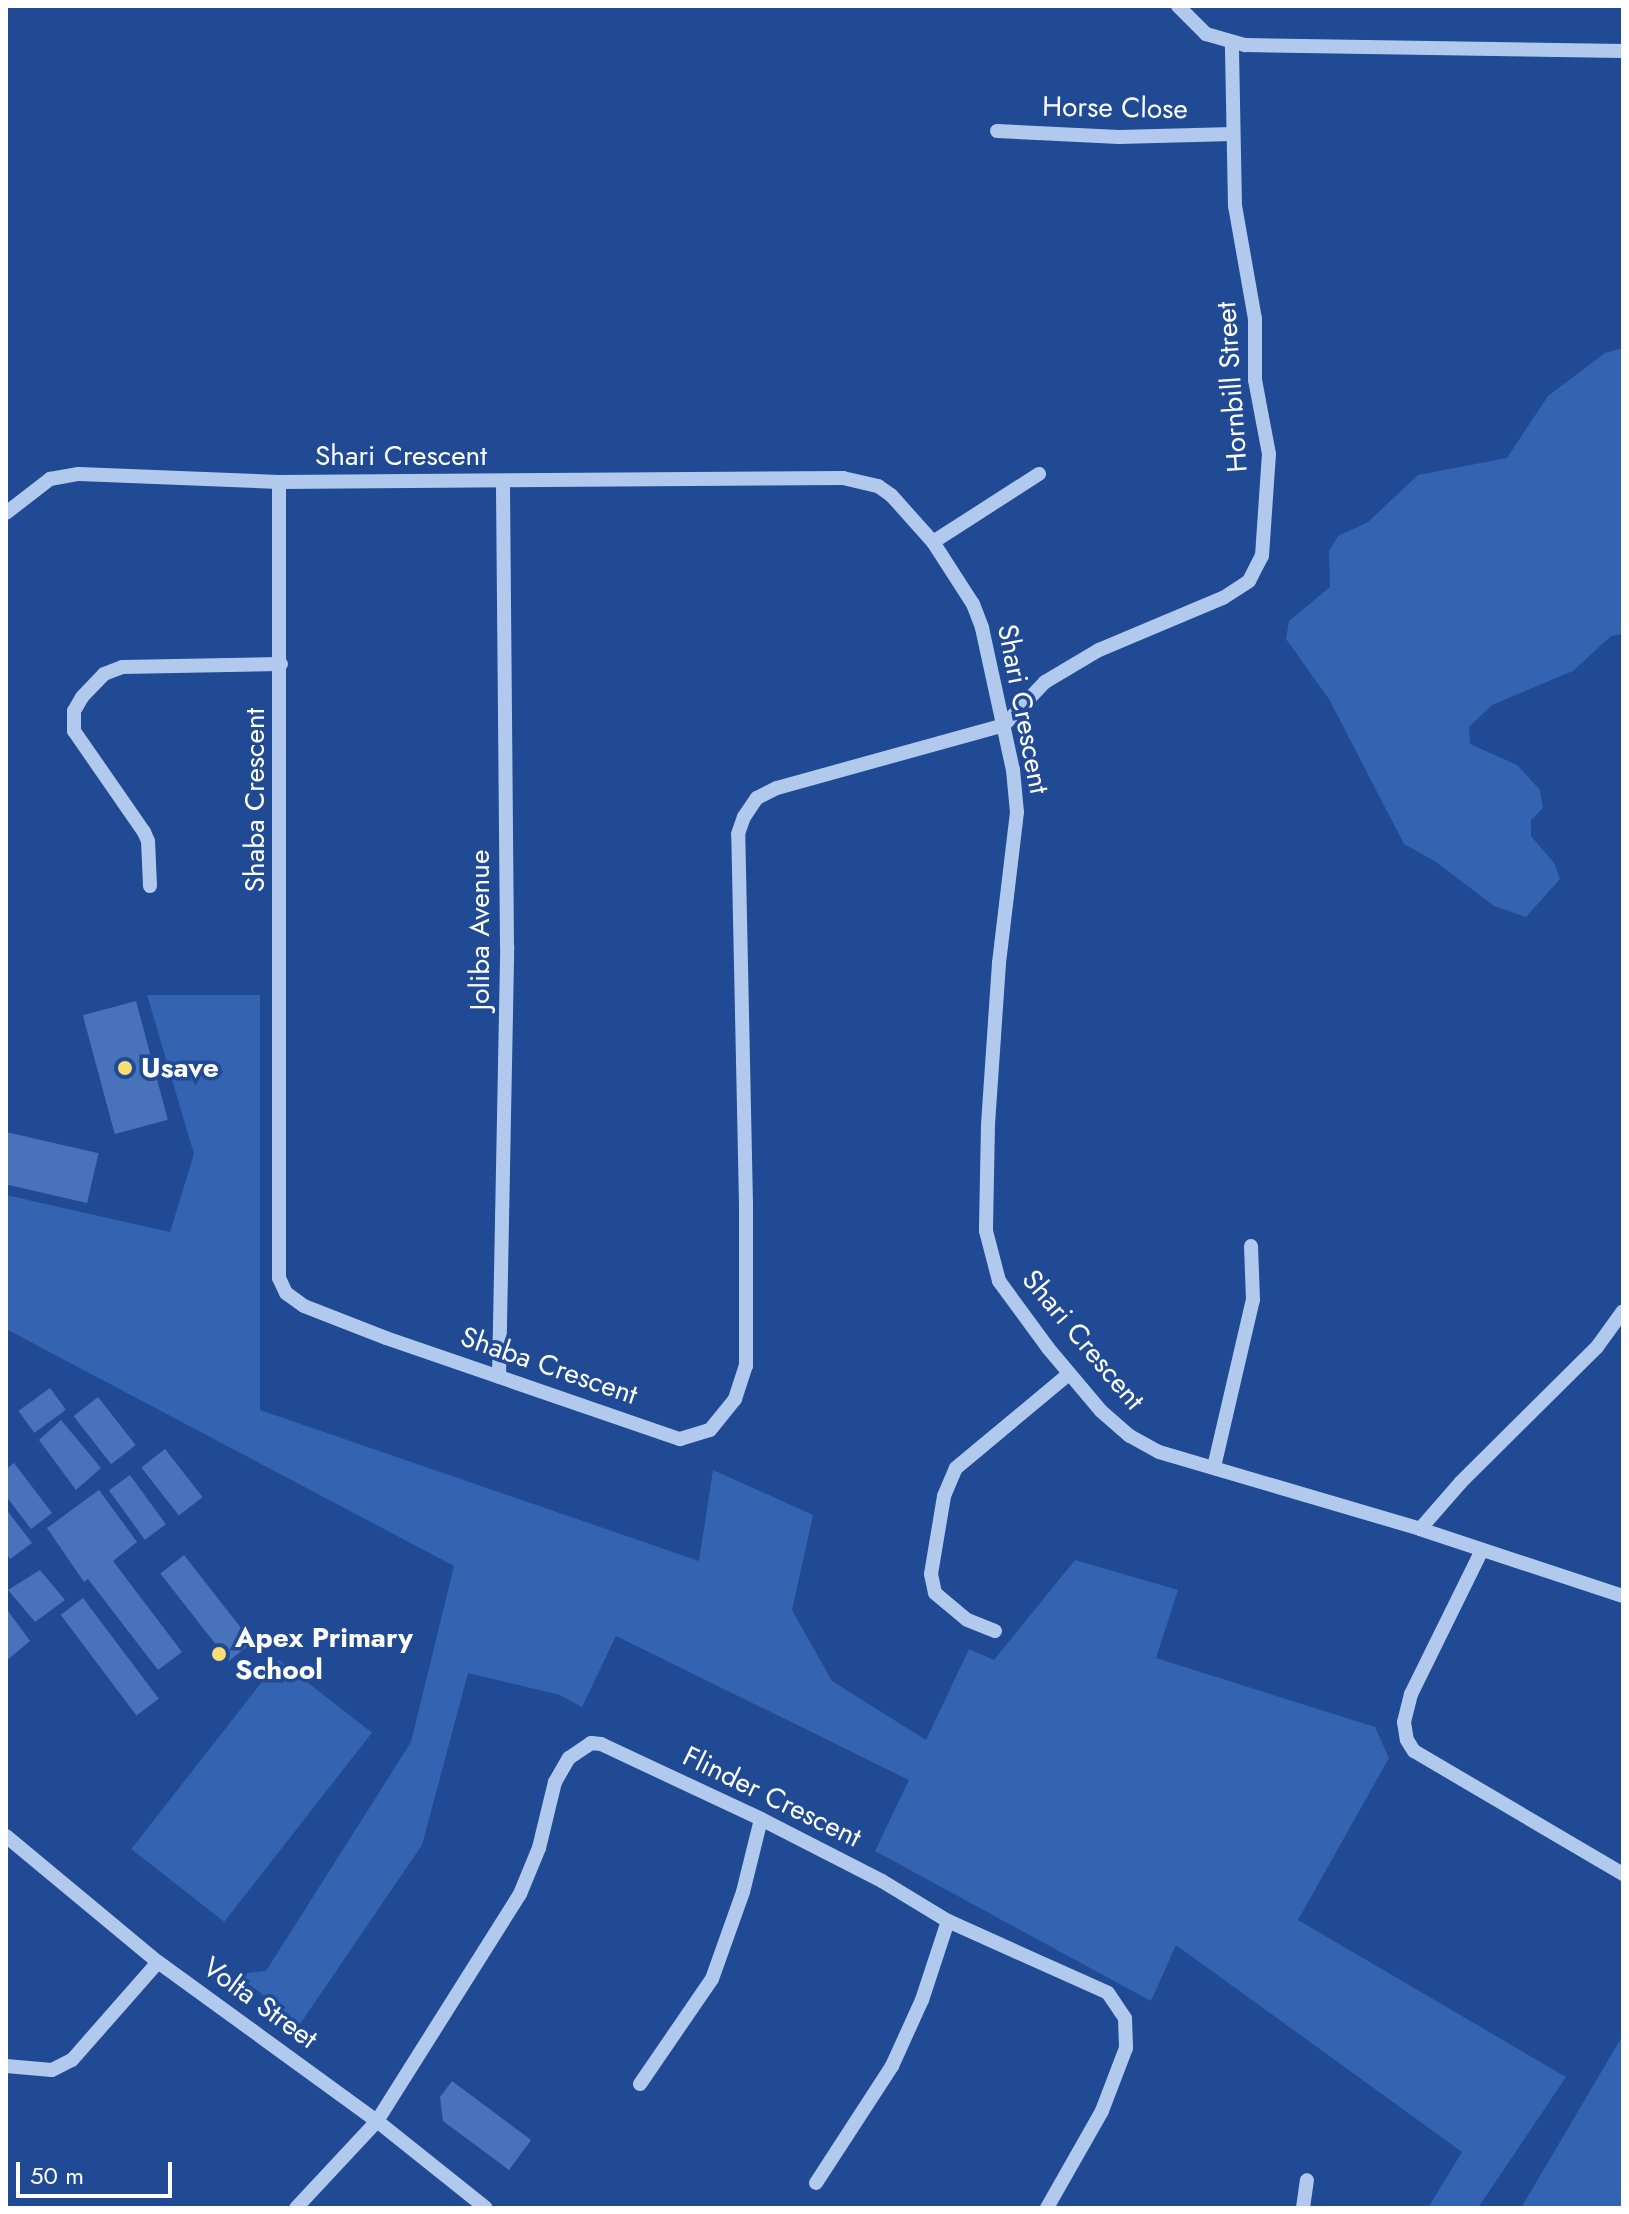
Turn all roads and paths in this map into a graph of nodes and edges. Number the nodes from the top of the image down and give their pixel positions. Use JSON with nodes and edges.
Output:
{"nodes":[{"id":1,"x":1178,"y":6,"type":"edge"},
{"id":2,"x":1232,"y":43,"type":"junction"},
{"id":3,"x":1623,"y":51,"type":"edge"},
{"id":4,"x":997,"y":131,"type":"dead end"},
{"id":5,"x":1233,"y":134,"type":"junction"},
{"id":6,"x":1039,"y":474,"type":"dead end"},
{"id":7,"x":279,"y":482,"type":"junction"},
{"id":8,"x":503,"y":483,"type":"junction"},
{"id":9,"x":6,"y":513,"type":"edge"},
{"id":10,"x":933,"y":542,"type":"junction"},
{"id":11,"x":281,"y":664,"type":"junction"},
{"id":12,"x":1004,"y":725,"type":"junction"},
{"id":13,"x":150,"y":886,"type":"dead end"},
{"id":14,"x":1251,"y":1246,"type":"dead end"},
{"id":15,"x":1623,"y":1311,"type":"edge"},
{"id":16,"x":1069,"y":1374,"type":"junction"},
{"id":17,"x":499,"y":1377,"type":"junction"},
{"id":18,"x":1214,"y":1467,"type":"junction"},
{"id":19,"x":1420,"y":1529,"type":"junction"},
{"id":20,"x":1482,"y":1550,"type":"junction"},
{"id":21,"x":1623,"y":1596,"type":"edge"},
{"id":22,"x":995,"y":1631,"type":"dead end"},
{"id":23,"x":761,"y":1819,"type":"junction"},
{"id":24,"x":6,"y":1836,"type":"edge"},
{"id":25,"x":1623,"y":1874,"type":"edge"},
{"id":26,"x":948,"y":1921,"type":"junction"},
{"id":27,"x":158,"y":1962,"type":"junction"},
{"id":28,"x":6,"y":2066,"type":"edge"},
{"id":29,"x":640,"y":2084,"type":"dead end"},
{"id":30,"x":377,"y":2121,"type":"junction"},
{"id":31,"x":1307,"y":2180,"type":"dead end"},
{"id":32,"x":816,"y":2183,"type":"dead end"},
{"id":33,"x":296,"y":2208,"type":"edge"},
{"id":34,"x":486,"y":2208,"type":"edge"},
{"id":35,"x":1047,"y":2208,"type":"edge"},
{"id":36,"x":1303,"y":2208,"type":"edge"}],
"edges":[{"from":1,"to":2,"type":"street"},
{"from":2,"to":3,"type":"street"},
{"from":2,"to":5,"type":"street","name":"Hornbill Street"},
{"from":4,"to":5,"type":"street","name":"Horse Close"},
{"from":5,"to":12,"type":"street","name":"Hornbill Street"},
{"from":6,"to":10,"type":"street"},
{"from":7,"to":8,"type":"street","name":"Shari Crescent"},
{"from":7,"to":9,"type":"street","name":"Shari Crescent"},
{"from":7,"to":11,"type":"street","name":"Shaba Crescent"},
{"from":8,"to":10,"type":"street","name":"Shari Crescent"},
{"from":8,"to":17,"type":"street","name":"Joliba Avenue"},
{"from":10,"to":12,"type":"street","name":"Shari Crescent"},
{"from":11,"to":13,"type":"street"},
{"from":11,"to":17,"type":"street","name":"Shaba Crescent"},
{"from":12,"to":16,"type":"street","name":"Shari Crescent"},
{"from":12,"to":17,"type":"street","name":"Shaba Crescent"},
{"from":14,"to":18,"type":"street"},
{"from":15,"to":19,"type":"street"},
{"from":16,"to":18,"type":"street","name":"Shari Crescent"},
{"from":16,"to":22,"type":"street"},
{"from":18,"to":19,"type":"street","name":"Shari Crescent"},
{"from":19,"to":20,"type":"street","name":"Shari Crescent"},
{"from":20,"to":21,"type":"street","name":"Shari Crescent"},
{"from":20,"to":25,"type":"street"},
{"from":23,"to":26,"type":"street","name":"Flinder Crescent"},
{"from":23,"to":29,"type":"street"},
{"from":23,"to":30,"type":"street","name":"Flinder Crescent"},
{"from":24,"to":27,"type":"street","name":"Volta Street"},
{"from":26,"to":32,"type":"street"},
{"from":26,"to":35,"type":"street","name":"Flinder Crescent"},
{"from":27,"to":28,"type":"street"},
{"from":27,"to":30,"type":"street","name":"Volta Street"},
{"from":30,"to":33,"type":"street","name":"Flinder Crescent"},
{"from":30,"to":34,"type":"street","name":"Volta Street"},
{"from":31,"to":36,"type":"street"}]}
